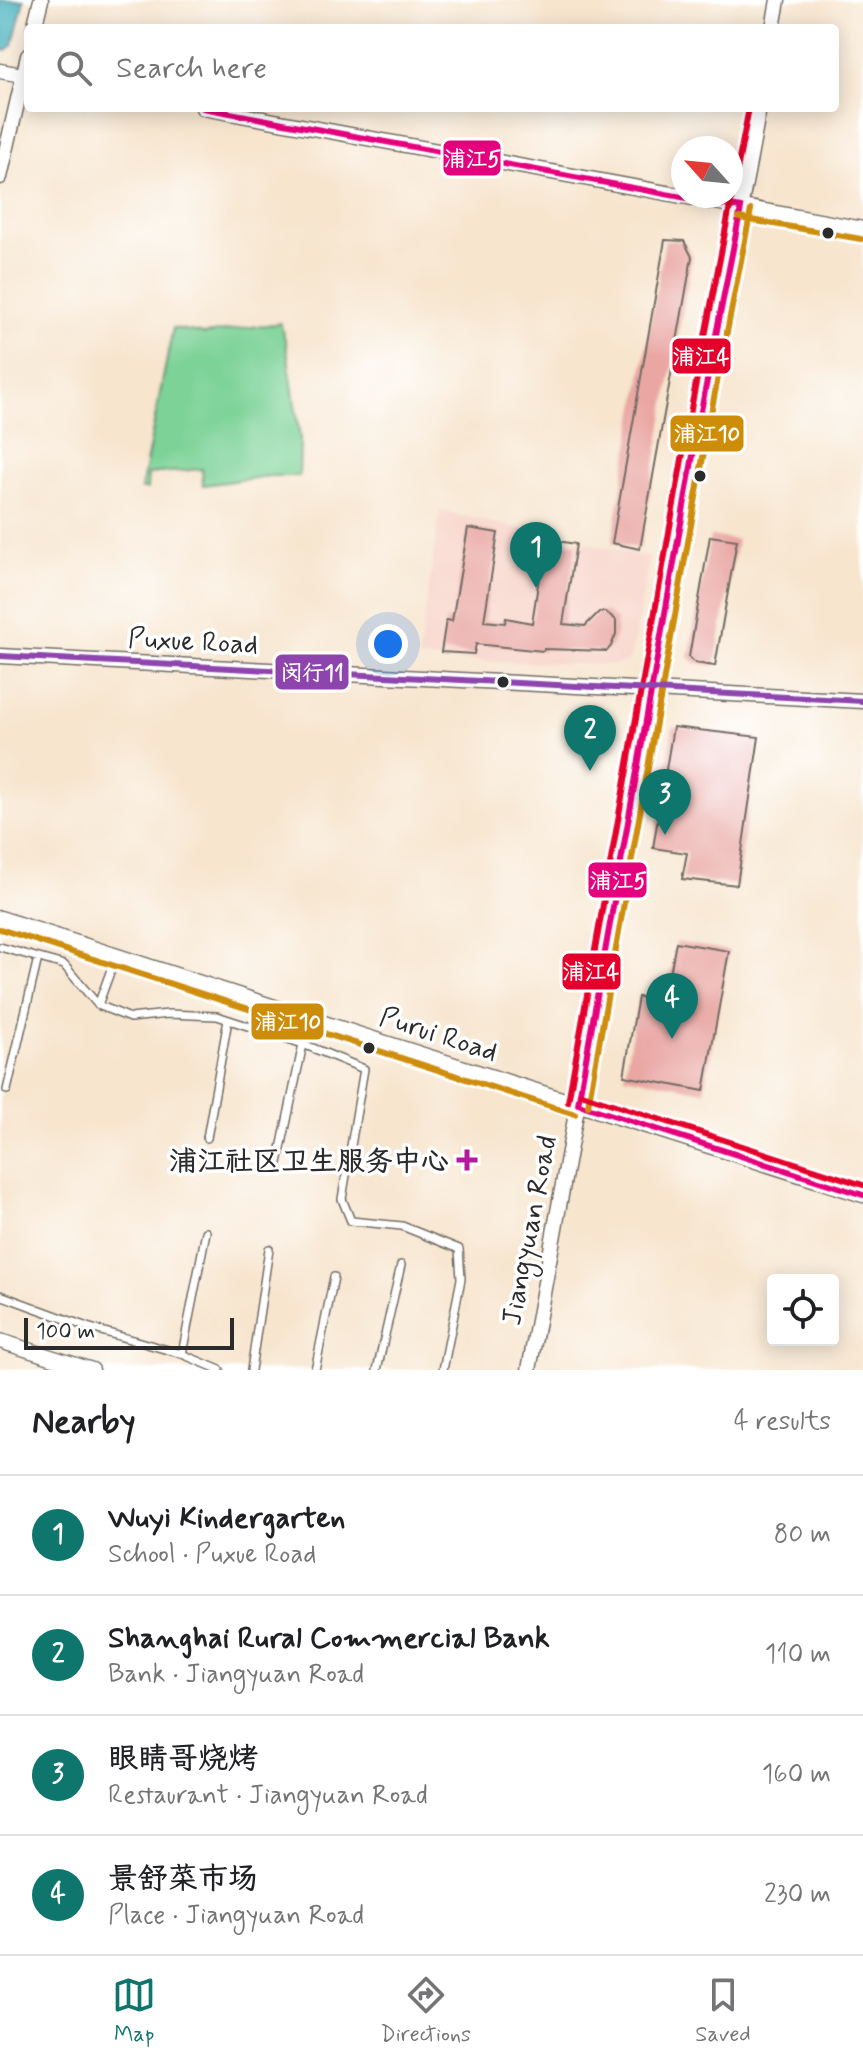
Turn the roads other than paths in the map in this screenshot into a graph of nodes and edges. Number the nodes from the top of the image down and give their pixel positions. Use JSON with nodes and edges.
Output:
{"nodes":[{"id":1,"x":41,"y":0,"type":"edge"},
{"id":2,"x":778,"y":0,"type":"edge"},
{"id":3,"x":35,"y":24,"type":"edge"},
{"id":4,"x":774,"y":24,"type":"edge"},
{"id":5,"x":1,"y":71,"type":"edge"},
{"id":6,"x":24,"y":76,"type":"edge"},
{"id":7,"x":24,"y":84,"type":"edge"},
{"id":8,"x":225,"y":112,"type":"edge"},
{"id":9,"x":758,"y":112,"type":"edge"},
{"id":10,"x":0,"y":177,"type":"edge"},
{"id":11,"x":671,"y":195,"type":"edge"},
{"id":12,"x":743,"y":197,"type":"edge"},
{"id":13,"x":741,"y":208,"type":"joint"},
{"id":14,"x":863,"y":229,"type":"edge"},
{"id":15,"x":0,"y":656,"type":"edge"},
{"id":16,"x":652,"y":689,"type":"junction"},
{"id":17,"x":863,"y":701,"type":"edge"},
{"id":18,"x":0,"y":918,"type":"edge"},
{"id":19,"x":0,"y":947,"type":"edge"},
{"id":20,"x":116,"y":956,"type":"junction"},
{"id":21,"x":38,"y":958,"type":"junction"},
{"id":22,"x":98,"y":1005,"type":"junction"},
{"id":23,"x":228,"y":1020,"type":"junction"},
{"id":24,"x":303,"y":1044,"type":"junction"},
{"id":25,"x":7,"y":1090,"type":"dead end"},
{"id":26,"x":578,"y":1104,"type":"junction"},
{"id":27,"x":207,"y":1138,"type":"dead end"},
{"id":28,"x":278,"y":1163,"type":"dead end"},
{"id":29,"x":863,"y":1195,"type":"edge"},
{"id":30,"x":206,"y":1232,"type":"dead end"},
{"id":31,"x":269,"y":1249,"type":"dead end"},
{"id":32,"x":401,"y":1265,"type":"dead end"},
{"id":33,"x":334,"y":1277,"type":"dead end"},
{"id":34,"x":0,"y":1295,"type":"edge"},
{"id":35,"x":0,"y":1341,"type":"edge"},
{"id":36,"x":182,"y":1354,"type":"junction"},
{"id":37,"x":92,"y":1370,"type":"edge"},
{"id":38,"x":220,"y":1370,"type":"edge"},
{"id":39,"x":251,"y":1370,"type":"edge"},
{"id":40,"x":315,"y":1370,"type":"edge"},
{"id":41,"x":377,"y":1370,"type":"edge"},
{"id":42,"x":443,"y":1370,"type":"edge"},
{"id":43,"x":529,"y":1370,"type":"edge"}],
"edges":[{"from":1,"to":3,"type":"street"},
{"from":2,"to":4,"type":"street"},
{"from":5,"to":6,"type":"street"},
{"from":7,"to":10,"type":"street"},
{"from":8,"to":11,"type":"street"},
{"from":9,"to":12,"type":"street","name":"Jiangyuan Road"},
{"from":13,"to":14,"type":"street"},
{"from":13,"to":16,"type":"street","name":"Jiangyuan Road"},
{"from":15,"to":16,"type":"street","name":"Puxue Road"},
{"from":16,"to":17,"type":"street","name":"Puxue Road"},
{"from":16,"to":26,"type":"street","name":"Jiangyuan Road"},
{"from":18,"to":20,"type":"street","name":"Purui Road"},
{"from":19,"to":21,"type":"lane"},
{"from":20,"to":22,"type":"lane"},
{"from":20,"to":26,"type":"street","name":"Purui Road"},
{"from":21,"to":22,"type":"lane"},
{"from":21,"to":25,"type":"lane"},
{"from":22,"to":23,"type":"lane"},
{"from":23,"to":24,"type":"lane"},
{"from":23,"to":27,"type":"lane"},
{"from":24,"to":28,"type":"lane"},
{"from":24,"to":42,"type":"lane"},
{"from":26,"to":29,"type":"street","name":"Purui Road"},
{"from":26,"to":43,"type":"street","name":"Jiangyuan Road"},
{"from":30,"to":36,"type":"lane"},
{"from":31,"to":39,"type":"lane"},
{"from":32,"to":41,"type":"lane"},
{"from":33,"to":40,"type":"lane"},
{"from":34,"to":36,"type":"lane"},
{"from":35,"to":37,"type":"street"},
{"from":36,"to":38,"type":"lane"}]}
